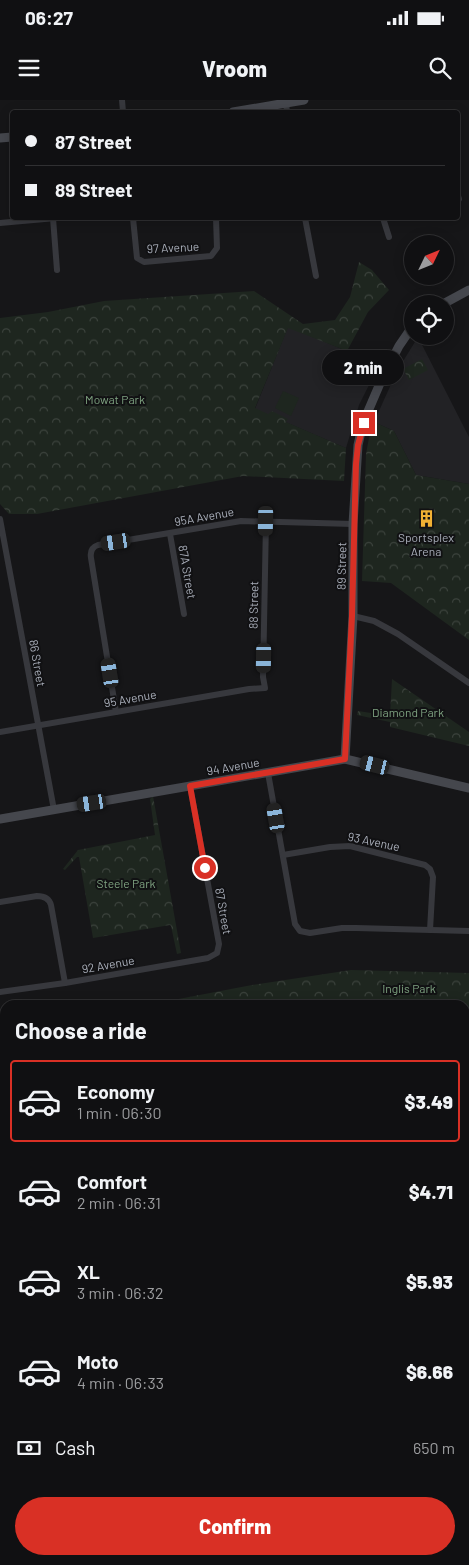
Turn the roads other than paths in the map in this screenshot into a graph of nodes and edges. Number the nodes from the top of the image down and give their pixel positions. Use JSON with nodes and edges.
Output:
{"nodes":[{"id":1,"x":304,"y":100,"type":"edge"},
{"id":2,"x":286,"y":108,"type":"edge"},
{"id":3,"x":260,"y":110,"type":"edge"},
{"id":4,"x":28,"y":220,"type":"edge"},
{"id":5,"x":55,"y":220,"type":"edge"},
{"id":6,"x":133,"y":220,"type":"edge"},
{"id":7,"x":216,"y":220,"type":"edge"},
{"id":8,"x":305,"y":220,"type":"edge"},
{"id":9,"x":384,"y":220,"type":"edge"},
{"id":10,"x":0,"y":222,"type":"edge"},
{"id":11,"x":389,"y":237,"type":"dead end"},
{"id":12,"x":57,"y":270,"type":"dead end"},
{"id":13,"x":316,"y":276,"type":"dead end"},
{"id":14,"x":469,"y":290,"type":"edge"},
{"id":15,"x":454,"y":298,"type":"edge"},
{"id":16,"x":404,"y":338,"type":"edge"},
{"id":17,"x":0,"y":519,"type":"edge"},
{"id":18,"x":266,"y":521,"type":"junction"},
{"id":19,"x":354,"y":524,"type":"junction"},
{"id":20,"x":170,"y":534,"type":"junction"},
{"id":21,"x":184,"y":614,"type":"dead end"},
{"id":22,"x":352,"y":616,"type":"junction"},
{"id":23,"x":469,"y":683,"type":"edge"},
{"id":24,"x":265,"y":688,"type":"joint"},
{"id":25,"x":116,"y":712,"type":"junction"},
{"id":26,"x":38,"y":726,"type":"junction"},
{"id":27,"x":0,"y":732,"type":"edge"},
{"id":28,"x":345,"y":759,"type":"junction"},
{"id":29,"x":268,"y":773,"type":"junction"},
{"id":30,"x":190,"y":786,"type":"junction"},
{"id":31,"x":469,"y":788,"type":"edge"},
{"id":32,"x":54,"y":810,"type":"junction"},
{"id":33,"x":0,"y":819,"type":"edge"},
{"id":34,"x":282,"y":855,"type":"junction"},
{"id":35,"x":0,"y":902,"type":"edge"},
{"id":36,"x":430,"y":930,"type":"junction"},
{"id":37,"x":469,"y":931,"type":"edge"},
{"id":38,"x":218,"y":952,"type":"joint"},
{"id":39,"x":65,"y":983,"type":"junction"},
{"id":40,"x":0,"y":992,"type":"edge"}],
"edges":[{"from":1,"to":2,"type":"street"},
{"from":2,"to":3,"type":"street"},
{"from":4,"to":10,"type":"street"},
{"from":5,"to":12,"type":"street"},
{"from":6,"to":7,"type":"street","name":"97 Avenue"},
{"from":8,"to":13,"type":"street"},
{"from":9,"to":11,"type":"street"},
{"from":14,"to":15,"type":"street"},
{"from":16,"to":19,"type":"street","name":"89 Street"},
{"from":17,"to":26,"type":"street","name":"86 Street"},
{"from":18,"to":19,"type":"street","name":"95A Avenue"},
{"from":18,"to":20,"type":"street","name":"95A Avenue"},
{"from":18,"to":24,"type":"street","name":"88 Street"},
{"from":19,"to":22,"type":"street","name":"89 Street"},
{"from":20,"to":21,"type":"street","name":"87A Street"},
{"from":20,"to":25,"type":"street","name":"95A Avenue"},
{"from":22,"to":23,"type":"street"},
{"from":22,"to":28,"type":"street","name":"89 Street"},
{"from":24,"to":25,"type":"street","name":"95 Avenue"},
{"from":25,"to":26,"type":"street","name":"95 Avenue"},
{"from":26,"to":27,"type":"street","name":"95 Avenue"},
{"from":26,"to":32,"type":"street","name":"86 Street"},
{"from":28,"to":29,"type":"street","name":"94 Avenue"},
{"from":28,"to":31,"type":"street","name":"94 Avenue"},
{"from":29,"to":30,"type":"street","name":"94 Avenue"},
{"from":29,"to":34,"type":"street"},
{"from":30,"to":32,"type":"street","name":"94 Avenue"},
{"from":30,"to":38,"type":"street","name":"87 Street"},
{"from":32,"to":33,"type":"street","name":"94 Avenue"},
{"from":34,"to":36,"type":"street"},
{"from":34,"to":36,"type":"street","name":"93 Avenue"},
{"from":35,"to":39,"type":"street"},
{"from":36,"to":37,"type":"street"},
{"from":38,"to":39,"type":"street","name":"92 Avenue"},
{"from":39,"to":40,"type":"street","name":"92 Avenue"}]}
